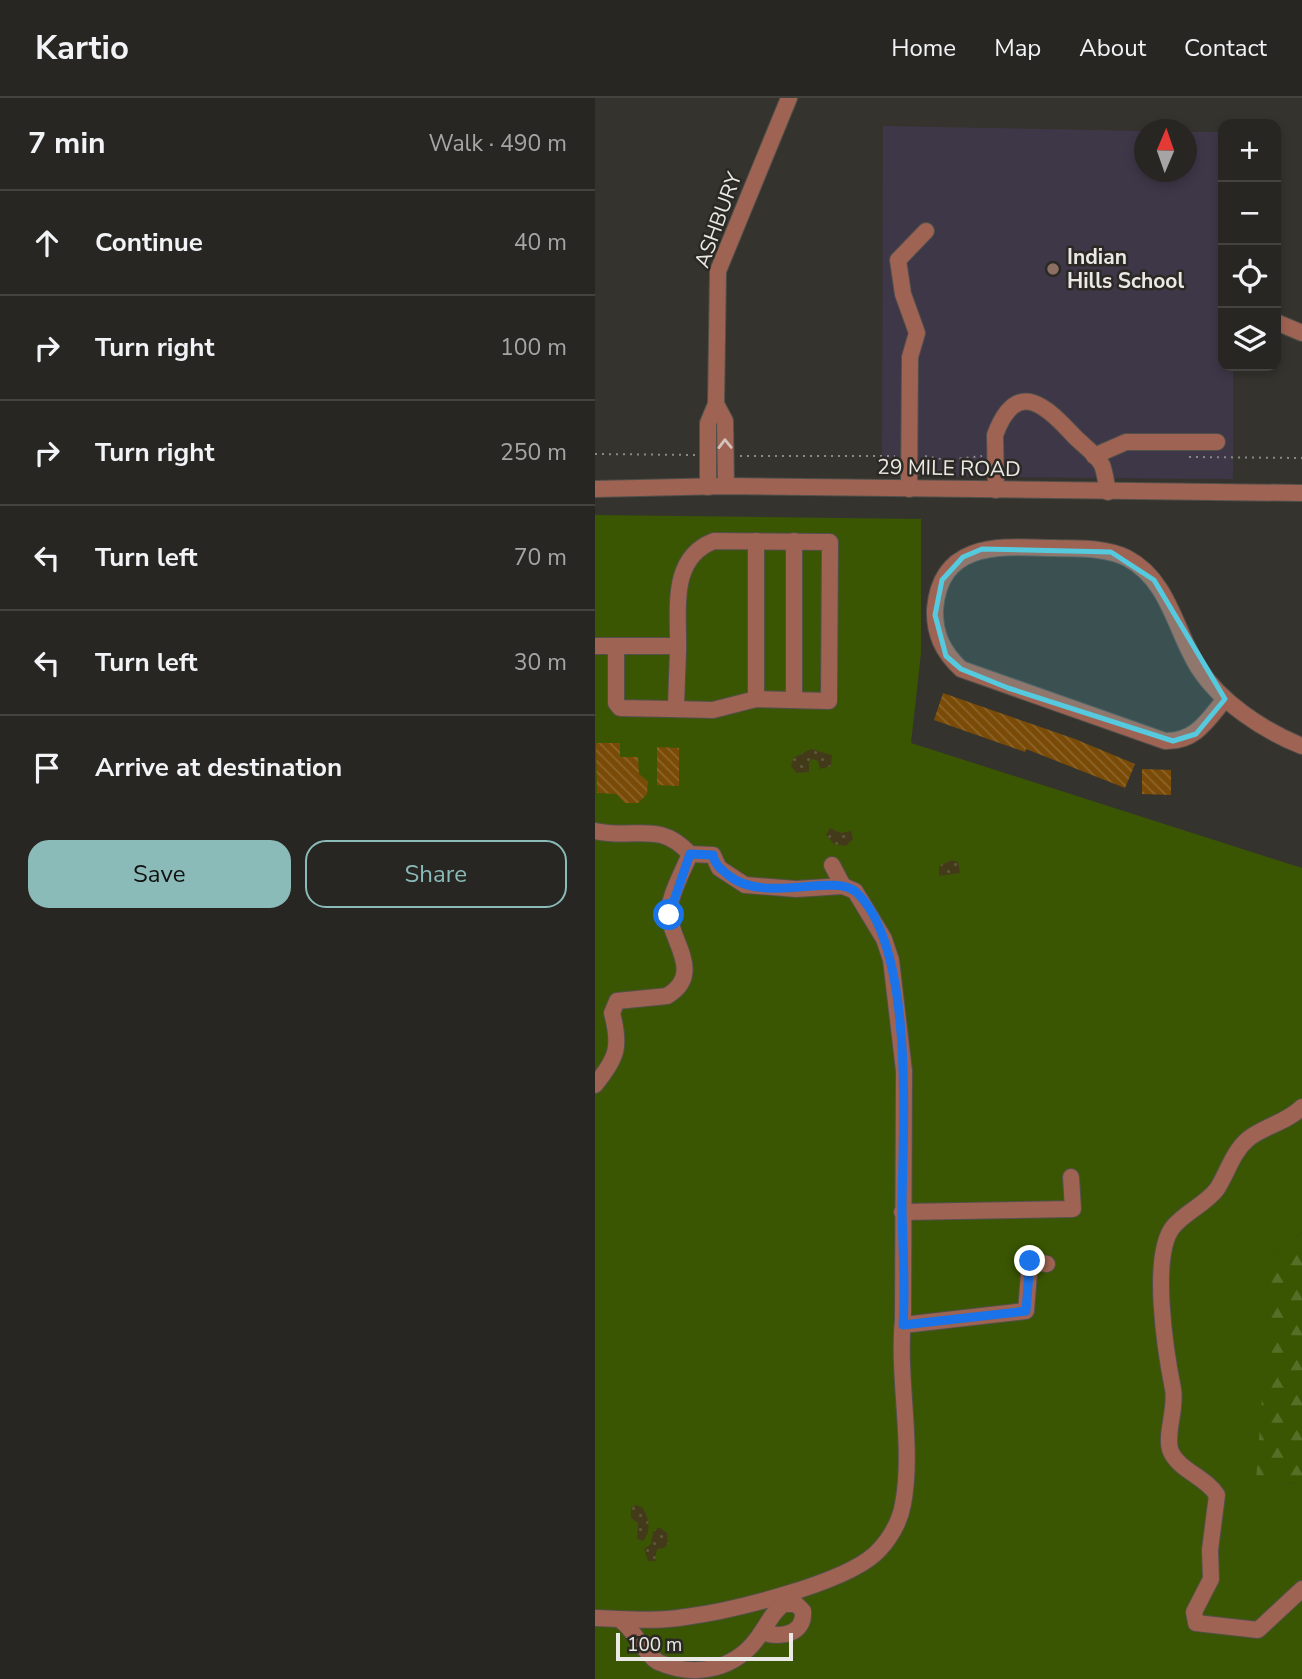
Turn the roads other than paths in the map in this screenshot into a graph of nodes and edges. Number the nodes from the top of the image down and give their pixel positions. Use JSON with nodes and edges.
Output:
{"nodes":[{"id":1,"x":789,"y":98,"type":"edge"},
{"id":2,"x":926,"y":231,"type":"dead end"},
{"id":3,"x":1281,"y":324,"type":"edge"},
{"id":4,"x":1302,"y":333,"type":"edge"},
{"id":5,"x":716,"y":404,"type":"junction"},
{"id":6,"x":1217,"y":442,"type":"dead end"},
{"id":7,"x":1094,"y":456,"type":"junction"},
{"id":8,"x":726,"y":486,"type":"junction"},
{"id":9,"x":708,"y":487,"type":"junction"},
{"id":10,"x":595,"y":489,"type":"edge"},
{"id":11,"x":909,"y":489,"type":"junction"},
{"id":12,"x":996,"y":490,"type":"junction"},
{"id":13,"x":1108,"y":492,"type":"junction"},
{"id":14,"x":1302,"y":493,"type":"edge"},
{"id":15,"x":756,"y":541,"type":"junction"},
{"id":16,"x":794,"y":541,"type":"junction"},
{"id":17,"x":595,"y":646,"type":"edge"},
{"id":18,"x":616,"y":646,"type":"junction"},
{"id":19,"x":678,"y":651,"type":"junction"},
{"id":20,"x":755,"y":699,"type":"junction"},
{"id":21,"x":1225,"y":699,"type":"junction"},
{"id":22,"x":794,"y":701,"type":"junction"},
{"id":23,"x":671,"y":709,"type":"junction"},
{"id":24,"x":1302,"y":746,"type":"edge"},
{"id":25,"x":595,"y":831,"type":"edge"},
{"id":26,"x":690,"y":854,"type":"junction"},
{"id":27,"x":832,"y":865,"type":"dead end"},
{"id":28,"x":843,"y":886,"type":"junction"},
{"id":29,"x":595,"y":1085,"type":"edge"},
{"id":30,"x":1302,"y":1107,"type":"edge"},
{"id":31,"x":1071,"y":1177,"type":"dead end"},
{"id":32,"x":902,"y":1212,"type":"junction"},
{"id":33,"x":1047,"y":1264,"type":"dead end"},
{"id":34,"x":903,"y":1325,"type":"junction"},
{"id":35,"x":1302,"y":1589,"type":"edge"},
{"id":36,"x":595,"y":1618,"type":"edge"},
{"id":37,"x":618,"y":1619,"type":"junction"},
{"id":38,"x":762,"y":1632,"type":"dead end"}],
"edges":[{"from":1,"to":5,"type":"street","name":"ASHBURY"},
{"from":2,"to":11,"type":"street"},
{"from":3,"to":4,"type":"street"},
{"from":8,"to":5,"type":"street","one_way":true},
{"from":5,"to":9,"type":"street"},
{"from":6,"to":7,"type":"street"},
{"from":7,"to":12,"type":"street"},
{"from":7,"to":13,"type":"street"},
{"from":8,"to":9,"type":"street","name":"29 MILE ROAD"},
{"from":8,"to":11,"type":"street","name":"29 MILE ROAD"},
{"from":9,"to":10,"type":"street","name":"29 MILE ROAD"},
{"from":11,"to":12,"type":"street","name":"29 MILE ROAD"},
{"from":12,"to":13,"type":"street","name":"29 MILE ROAD"},
{"from":13,"to":14,"type":"street","name":"29 MILE ROAD"},
{"from":15,"to":16,"type":"street"},
{"from":15,"to":19,"type":"street"},
{"from":15,"to":20,"type":"street"},
{"from":16,"to":22,"type":"street"},
{"from":16,"to":22,"type":"street"},
{"from":17,"to":18,"type":"street"},
{"from":18,"to":19,"type":"street"},
{"from":18,"to":23,"type":"street"},
{"from":19,"to":23,"type":"street"},
{"from":20,"to":22,"type":"street"},
{"from":20,"to":23,"type":"street"},
{"from":21,"to":21,"type":"street"},
{"from":21,"to":24,"type":"street"},
{"from":25,"to":26,"type":"street"},
{"from":26,"to":28,"type":"street"},
{"from":26,"to":29,"type":"street"},
{"from":27,"to":28,"type":"street"},
{"from":28,"to":32,"type":"street"},
{"from":30,"to":35,"type":"street"},
{"from":31,"to":32,"type":"street"},
{"from":32,"to":34,"type":"street"},
{"from":33,"to":34,"type":"street"},
{"from":34,"to":37,"type":"street"},
{"from":36,"to":37,"type":"street"},
{"from":37,"to":38,"type":"street"}]}
